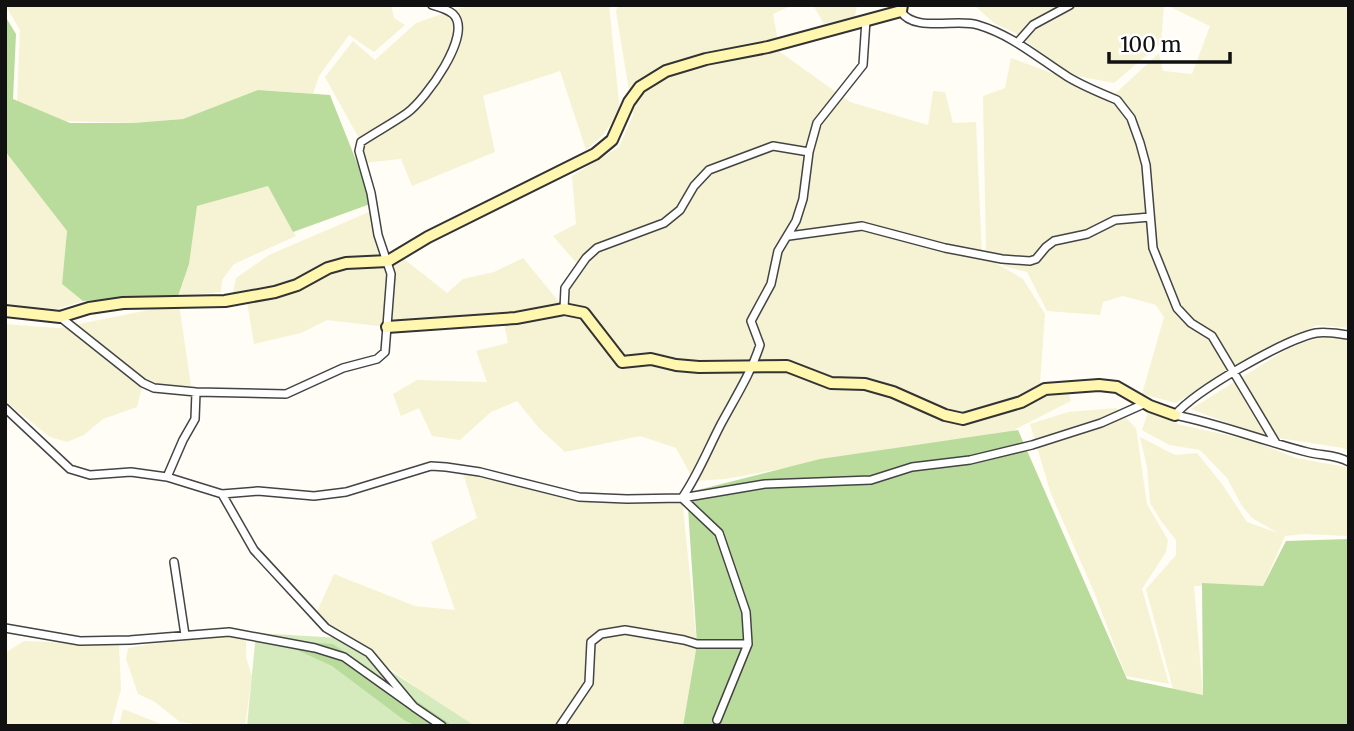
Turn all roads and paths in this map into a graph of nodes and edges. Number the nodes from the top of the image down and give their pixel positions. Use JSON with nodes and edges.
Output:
{"nodes":[{"id":1,"x":432,"y":5,"type":"edge"},
{"id":2,"x":1070,"y":5,"type":"edge"},
{"id":3,"x":901,"y":8,"type":"edge"},
{"id":4,"x":866,"y":20,"type":"junction"},
{"id":5,"x":1018,"y":42,"type":"junction"},
{"id":6,"x":809,"y":152,"type":"junction"},
{"id":7,"x":1150,"y":217,"type":"junction"},
{"id":8,"x":789,"y":236,"type":"junction"},
{"id":9,"x":388,"y":261,"type":"junction"},
{"id":10,"x":564,"y":309,"type":"junction"},
{"id":11,"x":5,"y":311,"type":"edge"},
{"id":12,"x":60,"y":317,"type":"junction"},
{"id":13,"x":387,"y":327,"type":"junction"},
{"id":14,"x":1349,"y":335,"type":"edge"},
{"id":15,"x":754,"y":365,"type":"junction"},
{"id":16,"x":1234,"y":372,"type":"junction"},
{"id":17,"x":196,"y":392,"type":"junction"},
{"id":18,"x":1146,"y":403,"type":"junction"},
{"id":19,"x":5,"y":408,"type":"edge"},
{"id":20,"x":1175,"y":415,"type":"junction"},
{"id":21,"x":1276,"y":443,"type":"junction"},
{"id":22,"x":1349,"y":463,"type":"edge"},
{"id":23,"x":167,"y":477,"type":"junction"},
{"id":24,"x":222,"y":494,"type":"junction"},
{"id":25,"x":682,"y":498,"type":"junction"},
{"id":26,"x":174,"y":562,"type":"dead end"},
{"id":27,"x":5,"y":628,"type":"edge"},
{"id":28,"x":185,"y":635,"type":"junction"},
{"id":29,"x":748,"y":643,"type":"junction"},
{"id":30,"x":414,"y":707,"type":"junction"},
{"id":31,"x":717,"y":720,"type":"dead end"},
{"id":32,"x":442,"y":726,"type":"edge"},
{"id":33,"x":560,"y":726,"type":"edge"}],
"edges":[{"from":1,"to":9,"type":"street"},
{"from":2,"to":5,"type":"street"},
{"from":3,"to":4,"type":"street"},
{"from":3,"to":5,"type":"street"},
{"from":4,"to":6,"type":"street"},
{"from":4,"to":9,"type":"street"},
{"from":5,"to":7,"type":"street"},
{"from":6,"to":8,"type":"street"},
{"from":6,"to":10,"type":"street"},
{"from":7,"to":8,"type":"street"},
{"from":7,"to":16,"type":"street"},
{"from":8,"to":15,"type":"street"},
{"from":9,"to":12,"type":"street"},
{"from":9,"to":13,"type":"street"},
{"from":10,"to":13,"type":"street"},
{"from":10,"to":15,"type":"street"},
{"from":11,"to":12,"type":"street"},
{"from":12,"to":17,"type":"street"},
{"from":13,"to":17,"type":"street"},
{"from":14,"to":16,"type":"street"},
{"from":15,"to":18,"type":"street"},
{"from":15,"to":25,"type":"street"},
{"from":16,"to":20,"type":"street"},
{"from":16,"to":21,"type":"street"},
{"from":17,"to":23,"type":"street"},
{"from":18,"to":20,"type":"street"},
{"from":18,"to":25,"type":"street"},
{"from":19,"to":23,"type":"street"},
{"from":20,"to":21,"type":"street"},
{"from":21,"to":22,"type":"street"},
{"from":23,"to":24,"type":"street"},
{"from":24,"to":25,"type":"street"},
{"from":24,"to":30,"type":"street"},
{"from":25,"to":29,"type":"street"},
{"from":26,"to":28,"type":"street"},
{"from":27,"to":28,"type":"street"},
{"from":28,"to":30,"type":"street"},
{"from":29,"to":31,"type":"street"},
{"from":29,"to":33,"type":"street"},
{"from":30,"to":32,"type":"street"}]}
